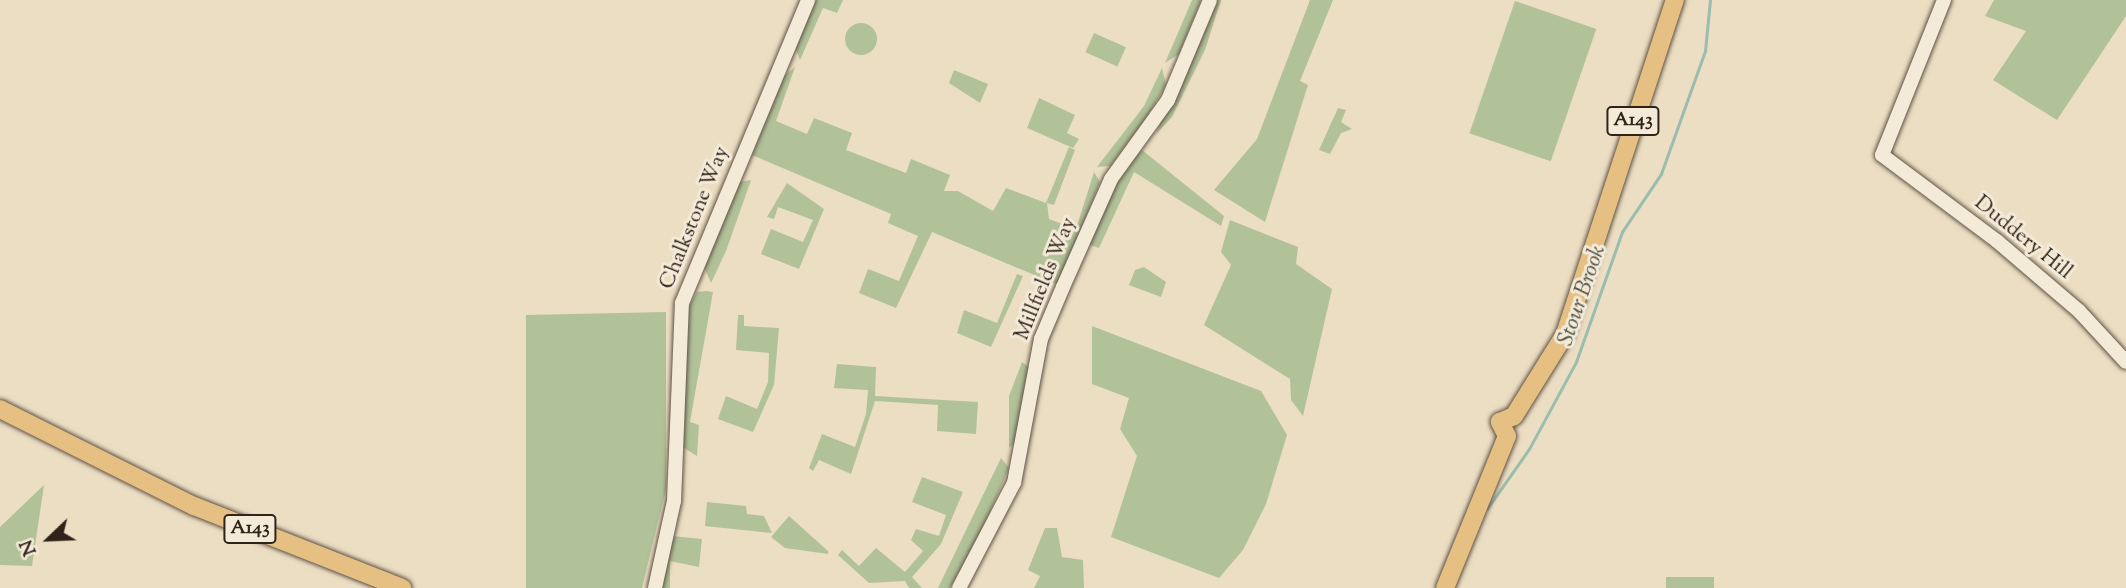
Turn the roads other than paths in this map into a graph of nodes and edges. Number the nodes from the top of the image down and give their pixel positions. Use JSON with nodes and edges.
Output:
{"nodes":[{"id":1,"x":808,"y":0,"type":"edge"},
{"id":2,"x":1210,"y":0,"type":"edge"},
{"id":3,"x":1675,"y":0,"type":"edge"},
{"id":4,"x":1944,"y":0,"type":"edge"},
{"id":5,"x":2126,"y":362,"type":"edge"},
{"id":6,"x":0,"y":408,"type":"edge"},
{"id":7,"x":402,"y":588,"type":"edge"},
{"id":8,"x":655,"y":588,"type":"edge"},
{"id":9,"x":959,"y":588,"type":"edge"},
{"id":10,"x":1445,"y":588,"type":"edge"}],
"edges":[{"from":1,"to":8,"type":"street","name":"Chalkstone Way"},
{"from":2,"to":9,"type":"street","name":"Millfields Way"},
{"from":3,"to":10,"type":"main road","number":"A143"},
{"from":4,"to":5,"type":"street","name":"Duddery Hill"},
{"from":6,"to":7,"type":"main road","number":"A143"}]}
